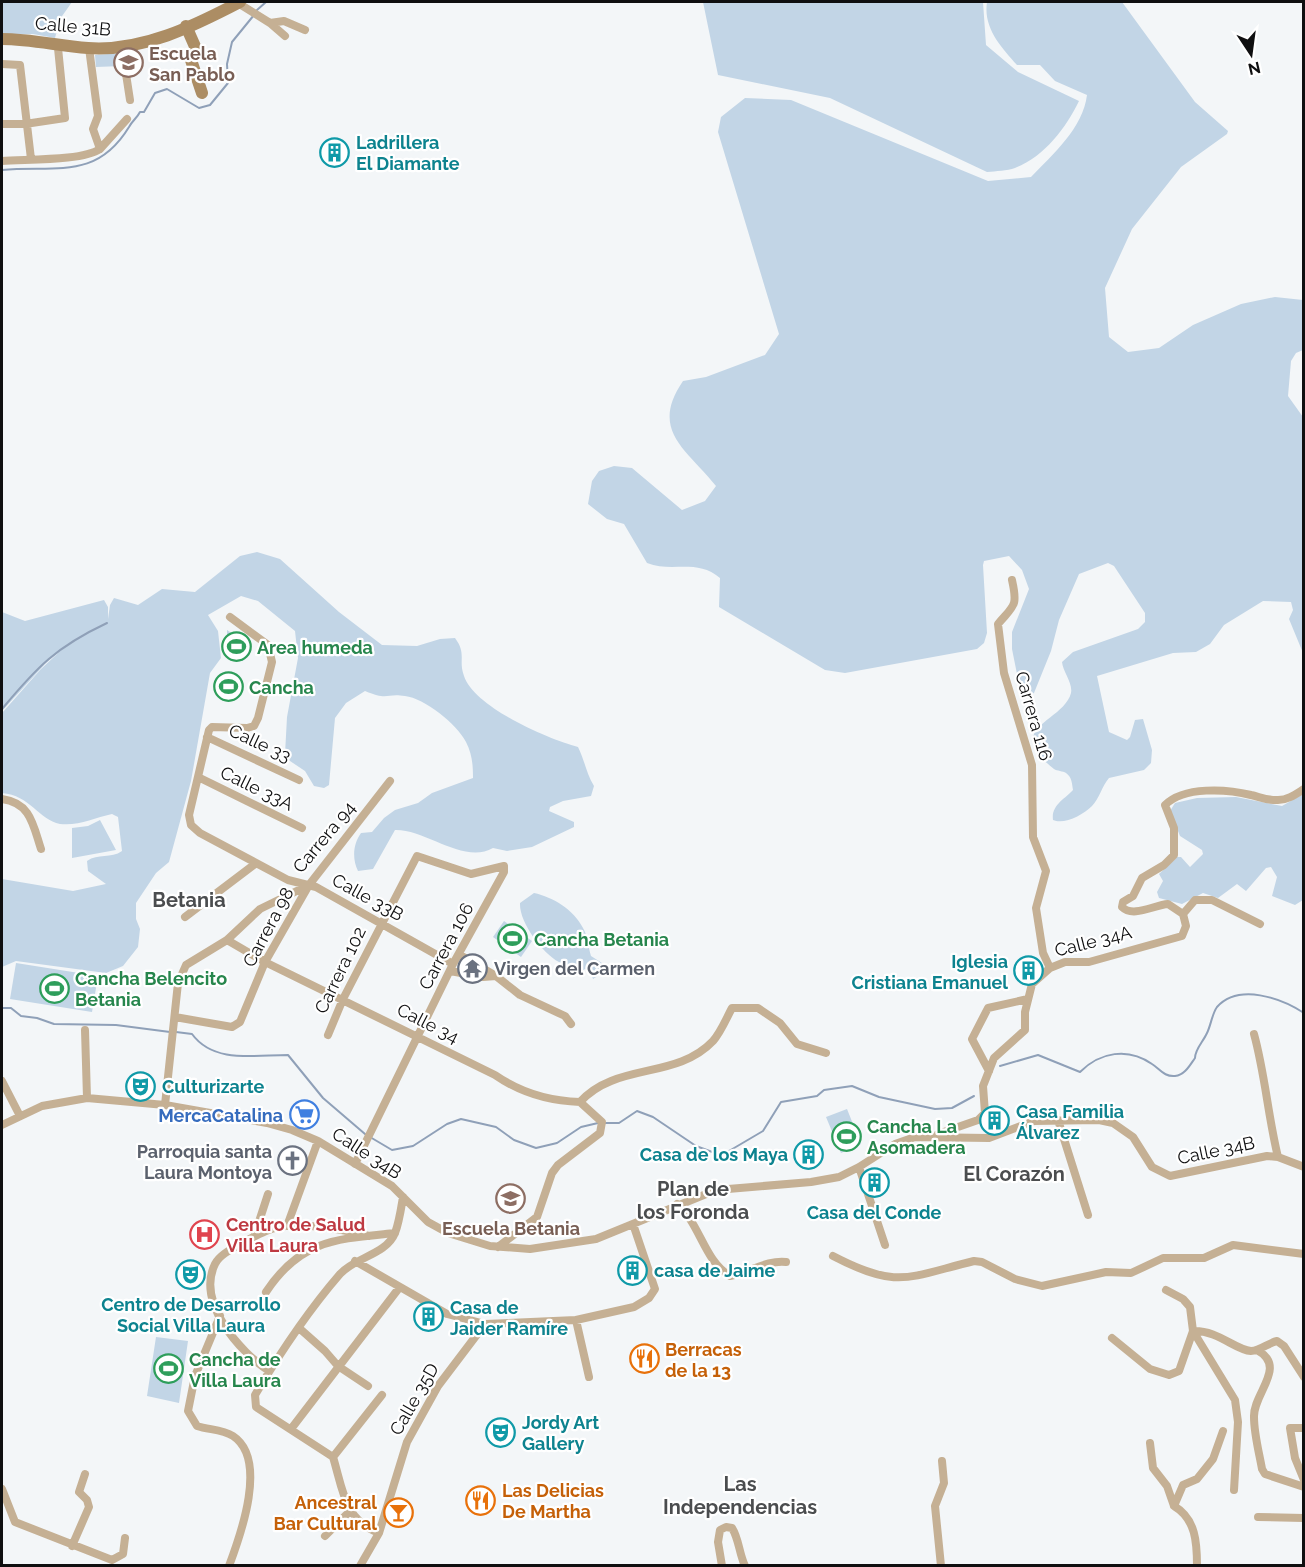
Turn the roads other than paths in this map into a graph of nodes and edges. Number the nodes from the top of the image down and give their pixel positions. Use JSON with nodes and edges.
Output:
{"nodes":[{"id":1,"x":243,"y":5,"type":"edge"},
{"id":2,"x":267,"y":21,"type":"junction"},
{"id":3,"x":186,"y":26,"type":"junction"},
{"id":4,"x":305,"y":30,"type":"dead end"},
{"id":5,"x":285,"y":36,"type":"dead end"},
{"id":6,"x":2,"y":39,"type":"edge"},
{"id":7,"x":58,"y":48,"type":"dead end"},
{"id":8,"x":89,"y":48,"type":"junction"},
{"id":9,"x":122,"y":48,"type":"junction"},
{"id":10,"x":2,"y":64,"type":"edge"},
{"id":11,"x":202,"y":93,"type":"dead end"},
{"id":12,"x":130,"y":100,"type":"dead end"},
{"id":13,"x":127,"y":119,"type":"dead end"},
{"id":14,"x":26,"y":123,"type":"junction"},
{"id":15,"x":2,"y":124,"type":"edge"},
{"id":16,"x":93,"y":129,"type":"junction"},
{"id":17,"x":86,"y":136,"type":"dead end"},
{"id":18,"x":99,"y":148,"type":"junction"},
{"id":19,"x":31,"y":159,"type":"junction"},
{"id":20,"x":2,"y":161,"type":"edge"},
{"id":21,"x":1012,"y":580,"type":"dead end"},
{"id":22,"x":230,"y":617,"type":"dead end"},
{"id":23,"x":207,"y":737,"type":"junction"},
{"id":24,"x":198,"y":777,"type":"junction"},
{"id":25,"x":299,"y":780,"type":"dead end"},
{"id":26,"x":390,"y":781,"type":"dead end"},
{"id":27,"x":1304,"y":789,"type":"edge"},
{"id":28,"x":2,"y":799,"type":"edge"},
{"id":29,"x":302,"y":828,"type":"dead end"},
{"id":30,"x":41,"y":849,"type":"dead end"},
{"id":31,"x":255,"y":864,"type":"junction"},
{"id":32,"x":504,"y":872,"type":"joint"},
{"id":33,"x":309,"y":885,"type":"junction"},
{"id":34,"x":1184,"y":914,"type":"junction"},
{"id":35,"x":185,"y":917,"type":"dead end"},
{"id":36,"x":382,"y":923,"type":"junction"},
{"id":37,"x":1260,"y":924,"type":"dead end"},
{"id":38,"x":227,"y":940,"type":"junction"},
{"id":39,"x":460,"y":955,"type":"junction"},
{"id":40,"x":265,"y":962,"type":"junction"},
{"id":41,"x":452,"y":968,"type":"junction"},
{"id":42,"x":1050,"y":968,"type":"junction"},
{"id":43,"x":496,"y":976,"type":"junction"},
{"id":44,"x":343,"y":999,"type":"junction"},
{"id":45,"x":1028,"y":999,"type":"junction"},
{"id":46,"x":571,"y":1024,"type":"dead end"},
{"id":47,"x":175,"y":1025,"type":"junction"},
{"id":48,"x":85,"y":1030,"type":"dead end"},
{"id":49,"x":1254,"y":1034,"type":"dead end"},
{"id":50,"x":328,"y":1035,"type":"dead end"},
{"id":51,"x":419,"y":1037,"type":"junction"},
{"id":52,"x":826,"y":1053,"type":"dead end"},
{"id":53,"x":989,"y":1071,"type":"junction"},
{"id":54,"x":2,"y":1082,"type":"edge"},
{"id":55,"x":87,"y":1098,"type":"junction"},
{"id":56,"x":580,"y":1102,"type":"junction"},
{"id":57,"x":165,"y":1105,"type":"junction"},
{"id":58,"x":20,"y":1116,"type":"junction"},
{"id":59,"x":1058,"y":1120,"type":"junction"},
{"id":60,"x":2,"y":1125,"type":"edge"},
{"id":61,"x":935,"y":1136,"type":"junction"},
{"id":62,"x":318,"y":1141,"type":"junction"},
{"id":63,"x":1278,"y":1157,"type":"junction"},
{"id":64,"x":355,"y":1164,"type":"junction"},
{"id":65,"x":859,"y":1167,"type":"junction"},
{"id":66,"x":1304,"y":1167,"type":"edge"},
{"id":67,"x":268,"y":1194,"type":"dead end"},
{"id":68,"x":404,"y":1197,"type":"junction"},
{"id":69,"x":677,"y":1204,"type":"junction"},
{"id":70,"x":1088,"y":1215,"type":"dead end"},
{"id":71,"x":633,"y":1224,"type":"junction"},
{"id":72,"x":287,"y":1226,"type":"junction"},
{"id":73,"x":395,"y":1233,"type":"junction"},
{"id":74,"x":369,"y":1236,"type":"junction"},
{"id":75,"x":254,"y":1237,"type":"junction"},
{"id":76,"x":885,"y":1245,"type":"dead end"},
{"id":77,"x":498,"y":1247,"type":"junction"},
{"id":78,"x":1304,"y":1254,"type":"edge"},
{"id":79,"x":833,"y":1256,"type":"dead end"},
{"id":80,"x":355,"y":1261,"type":"junction"},
{"id":81,"x":786,"y":1262,"type":"dead end"},
{"id":82,"x":399,"y":1288,"type":"junction"},
{"id":83,"x":1166,"y":1290,"type":"dead end"},
{"id":84,"x":266,"y":1292,"type":"dead end"},
{"id":85,"x":220,"y":1316,"type":"junction"},
{"id":86,"x":576,"y":1320,"type":"junction"},
{"id":87,"x":485,"y":1324,"type":"junction"},
{"id":88,"x":298,"y":1328,"type":"junction"},
{"id":89,"x":1193,"y":1331,"type":"junction"},
{"id":90,"x":1112,"y":1338,"type":"dead end"},
{"id":91,"x":1257,"y":1350,"type":"junction"},
{"id":92,"x":338,"y":1366,"type":"junction"},
{"id":93,"x":269,"y":1371,"type":"junction"},
{"id":94,"x":589,"y":1377,"type":"dead end"},
{"id":95,"x":1304,"y":1377,"type":"edge"},
{"id":96,"x":368,"y":1386,"type":"dead end"},
{"id":97,"x":382,"y":1395,"type":"dead end"},
{"id":98,"x":1304,"y":1428,"type":"edge"},
{"id":99,"x":291,"y":1429,"type":"junction"},
{"id":100,"x":1223,"y":1431,"type":"dead end"},
{"id":101,"x":1150,"y":1443,"type":"dead end"},
{"id":102,"x":333,"y":1456,"type":"junction"},
{"id":103,"x":942,"y":1461,"type":"dead end"},
{"id":104,"x":85,"y":1474,"type":"dead end"},
{"id":105,"x":1304,"y":1480,"type":"edge"},
{"id":106,"x":1304,"y":1487,"type":"edge"},
{"id":107,"x":2,"y":1489,"type":"edge"},
{"id":108,"x":1234,"y":1490,"type":"dead end"},
{"id":109,"x":1174,"y":1506,"type":"junction"},
{"id":110,"x":350,"y":1511,"type":"junction"},
{"id":111,"x":1258,"y":1517,"type":"dead end"},
{"id":112,"x":1304,"y":1518,"type":"edge"},
{"id":113,"x":380,"y":1533,"type":"junction"},
{"id":114,"x":325,"y":1536,"type":"dead end"},
{"id":115,"x":125,"y":1538,"type":"dead end"},
{"id":116,"x":72,"y":1546,"type":"junction"},
{"id":117,"x":229,"y":1566,"type":"edge"},
{"id":118,"x":360,"y":1566,"type":"edge"},
{"id":119,"x":722,"y":1566,"type":"edge"},
{"id":120,"x":745,"y":1566,"type":"edge"},
{"id":121,"x":941,"y":1566,"type":"edge"},
{"id":122,"x":1197,"y":1566,"type":"edge"}],
"edges":[{"from":1,"to":2,"type":"street"},
{"from":1,"to":3,"type":"street","name":"Calle 31B"},
{"from":2,"to":4,"type":"street"},
{"from":2,"to":5,"type":"street"},
{"from":3,"to":9,"type":"street","name":"Calle 31B"},
{"from":3,"to":11,"type":"street"},
{"from":6,"to":8,"type":"street","name":"Calle 31B"},
{"from":7,"to":14,"type":"street"},
{"from":8,"to":9,"type":"street","name":"Calle 31B"},
{"from":8,"to":16,"type":"street"},
{"from":9,"to":12,"type":"street"},
{"from":10,"to":14,"type":"street"},
{"from":13,"to":18,"type":"street"},
{"from":14,"to":15,"type":"street"},
{"from":14,"to":19,"type":"street"},
{"from":16,"to":17,"type":"street"},
{"from":16,"to":18,"type":"street"},
{"from":18,"to":19,"type":"street"},
{"from":19,"to":20,"type":"street"},
{"from":21,"to":42,"type":"street","name":"Carrera 116"},
{"from":22,"to":23,"type":"street"},
{"from":23,"to":24,"type":"street"},
{"from":23,"to":25,"type":"street","name":"Calle 33"},
{"from":24,"to":29,"type":"street","name":"Calle 33A"},
{"from":24,"to":31,"type":"street","name":"Calle 33B"},
{"from":26,"to":33,"type":"street","name":"Carrera 94"},
{"from":27,"to":34,"type":"street"},
{"from":28,"to":30,"type":"street"},
{"from":31,"to":33,"type":"street","name":"Calle 33B"},
{"from":31,"to":35,"type":"street"},
{"from":32,"to":36,"type":"street","name":"Carrera 102"},
{"from":32,"to":39,"type":"street","name":"Carrera 106"},
{"from":33,"to":36,"type":"street","name":"Calle 33B"},
{"from":33,"to":38,"type":"street","name":"Carrera 94"},
{"from":33,"to":40,"type":"street","name":"Carrera 98"},
{"from":34,"to":37,"type":"street"},
{"from":34,"to":42,"type":"street","name":"Calle 34A"},
{"from":36,"to":41,"type":"street","name":"Calle 33B"},
{"from":36,"to":44,"type":"street","name":"Carrera 102"},
{"from":38,"to":40,"type":"street","name":"Calle 34"},
{"from":38,"to":47,"type":"street","name":"Carrera 94"},
{"from":39,"to":41,"type":"street","name":"Carrera 106"},
{"from":39,"to":43,"type":"street"},
{"from":40,"to":44,"type":"street","name":"Calle 34"},
{"from":40,"to":47,"type":"street","name":"Carrera 98"},
{"from":41,"to":43,"type":"street","name":"Calle 33B"},
{"from":41,"to":51,"type":"street","name":"Carrera 106"},
{"from":42,"to":45,"type":"street","name":"Calle 34A"},
{"from":43,"to":46,"type":"street"},
{"from":44,"to":50,"type":"street","name":"Carrera 102"},
{"from":44,"to":51,"type":"street","name":"Calle 34"},
{"from":45,"to":53,"type":"street"},
{"from":45,"to":53,"type":"street"},
{"from":47,"to":57,"type":"street","name":"Carrera 94"},
{"from":48,"to":55,"type":"street"},
{"from":49,"to":63,"type":"street"},
{"from":51,"to":56,"type":"street","name":"Calle 34"},
{"from":51,"to":64,"type":"street","name":"Carrera 106"},
{"from":52,"to":56,"type":"street"},
{"from":53,"to":61,"type":"street"},
{"from":54,"to":58,"type":"street"},
{"from":55,"to":57,"type":"street","name":"Calle 34B"},
{"from":55,"to":58,"type":"street","name":"Calle 34B"},
{"from":56,"to":77,"type":"street"},
{"from":57,"to":62,"type":"street","name":"Calle 34B"},
{"from":58,"to":60,"type":"street","name":"Calle 34B"},
{"from":59,"to":61,"type":"street","name":"Calle 34B"},
{"from":59,"to":63,"type":"street","name":"Calle 34B"},
{"from":59,"to":70,"type":"street"},
{"from":61,"to":65,"type":"street","name":"Calle 34B"},
{"from":62,"to":64,"type":"street","name":"Calle 34B"},
{"from":62,"to":72,"type":"street"},
{"from":63,"to":66,"type":"street","name":"Calle 34B"},
{"from":64,"to":68,"type":"street","name":"Calle 34B"},
{"from":65,"to":69,"type":"street","name":"Calle 34B"},
{"from":65,"to":76,"type":"street"},
{"from":67,"to":75,"type":"street"},
{"from":68,"to":73,"type":"street"},
{"from":68,"to":77,"type":"street","name":"Calle 34B"},
{"from":69,"to":71,"type":"street","name":"Calle 34B"},
{"from":69,"to":81,"type":"street"},
{"from":71,"to":77,"type":"street","name":"Calle 34B"},
{"from":71,"to":86,"type":"street"},
{"from":72,"to":74,"type":"street"},
{"from":72,"to":75,"type":"street"},
{"from":73,"to":74,"type":"street"},
{"from":73,"to":80,"type":"street"},
{"from":74,"to":84,"type":"street"},
{"from":75,"to":85,"type":"street"},
{"from":78,"to":79,"type":"street"},
{"from":80,"to":82,"type":"street"},
{"from":80,"to":88,"type":"street"},
{"from":82,"to":87,"type":"street"},
{"from":82,"to":92,"type":"street"},
{"from":83,"to":89,"type":"street"},
{"from":85,"to":93,"type":"street"},
{"from":85,"to":117,"type":"street"},
{"from":86,"to":87,"type":"street"},
{"from":86,"to":94,"type":"street"},
{"from":87,"to":113,"type":"street","name":"Calle 35D"},
{"from":88,"to":92,"type":"street"},
{"from":88,"to":93,"type":"street"},
{"from":89,"to":90,"type":"street"},
{"from":89,"to":91,"type":"street"},
{"from":89,"to":108,"type":"street"},
{"from":91,"to":95,"type":"street"},
{"from":91,"to":106,"type":"street"},
{"from":92,"to":96,"type":"street"},
{"from":92,"to":99,"type":"street"},
{"from":93,"to":99,"type":"street"},
{"from":97,"to":102,"type":"street"},
{"from":98,"to":105,"type":"street"},
{"from":99,"to":102,"type":"street"},
{"from":100,"to":109,"type":"street"},
{"from":101,"to":109,"type":"street"},
{"from":102,"to":110,"type":"street"},
{"from":103,"to":121,"type":"street"},
{"from":104,"to":116,"type":"street"},
{"from":107,"to":116,"type":"street"},
{"from":109,"to":122,"type":"street"},
{"from":110,"to":113,"type":"street"},
{"from":110,"to":114,"type":"street"},
{"from":111,"to":112,"type":"street"},
{"from":113,"to":118,"type":"street","name":"Calle 35D"},
{"from":115,"to":116,"type":"street"},
{"from":119,"to":120,"type":"street"}]}
